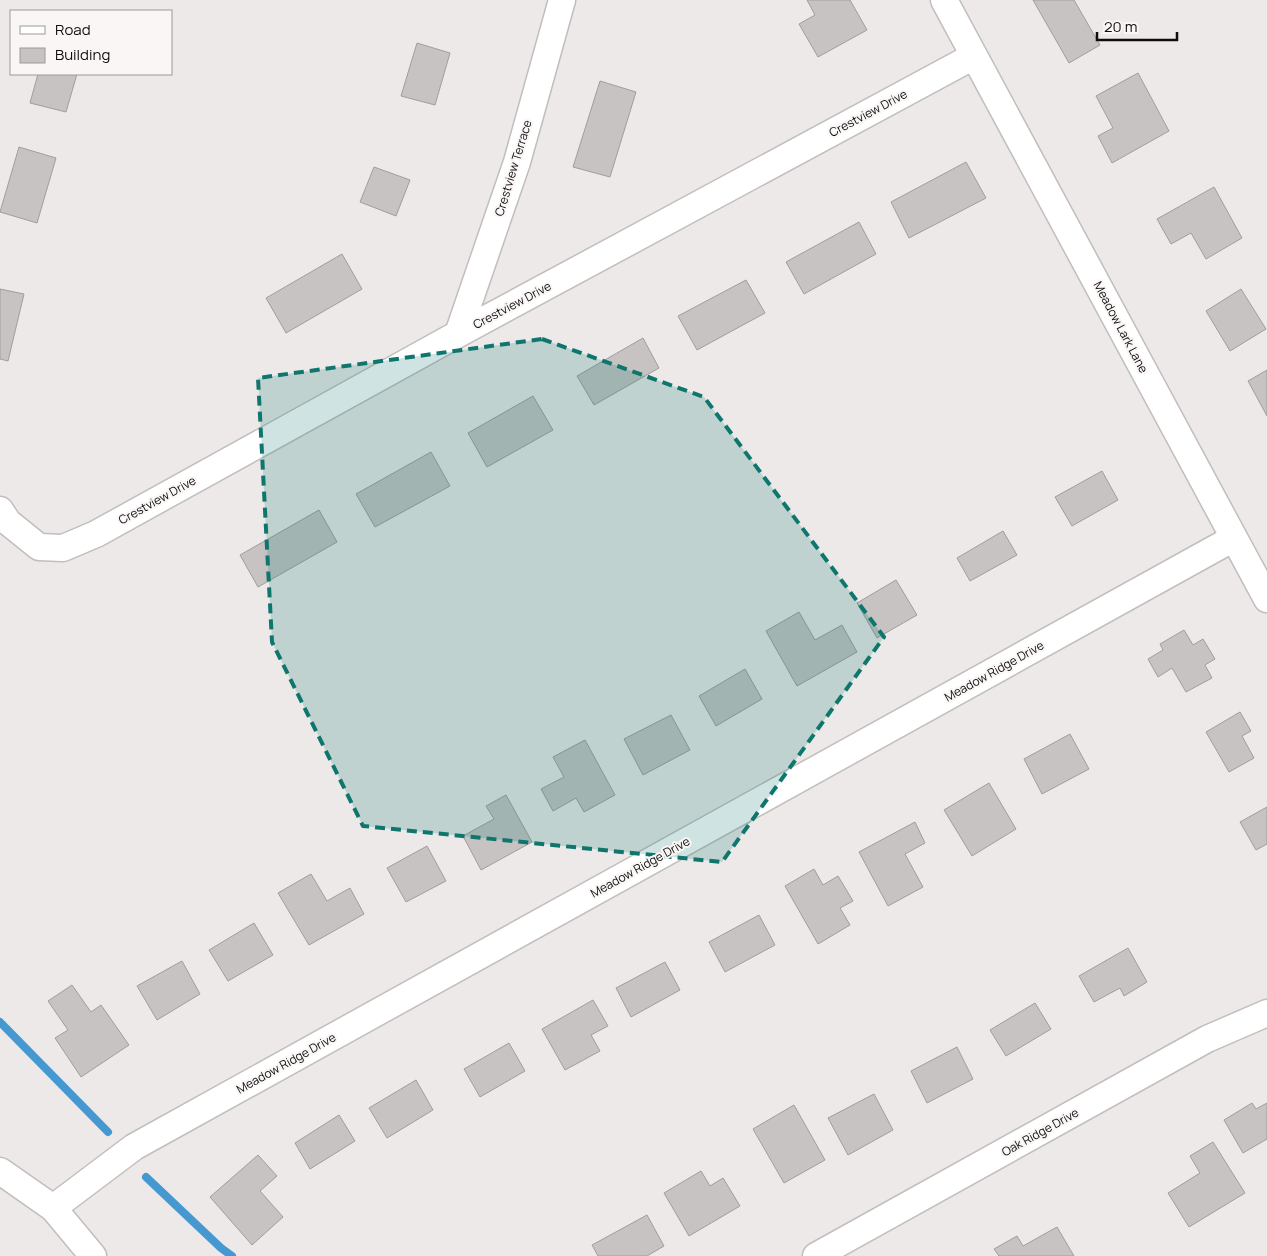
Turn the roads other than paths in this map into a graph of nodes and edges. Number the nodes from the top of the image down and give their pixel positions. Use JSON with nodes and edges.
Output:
{"nodes":[{"id":1,"x":562,"y":0,"type":"edge"},
{"id":2,"x":944,"y":0,"type":"edge"},
{"id":3,"x":974,"y":56,"type":"junction"},
{"id":4,"x":458,"y":334,"type":"junction"},
{"id":5,"x":0,"y":510,"type":"edge"},
{"id":6,"x":1234,"y":538,"type":"junction"},
{"id":7,"x":1267,"y":599,"type":"edge"},
{"id":8,"x":1267,"y":1012,"type":"edge"},
{"id":9,"x":0,"y":1171,"type":"edge"},
{"id":10,"x":53,"y":1208,"type":"junction"},
{"id":11,"x":93,"y":1256,"type":"edge"},
{"id":12,"x":816,"y":1256,"type":"edge"}],
"edges":[{"from":1,"to":4,"type":"street","name":"Crestview Terrace"},
{"from":2,"to":3,"type":"street"},
{"from":3,"to":4,"type":"street","name":"Crestview Drive"},
{"from":3,"to":6,"type":"street","name":"Meadow Lark Lane"},
{"from":4,"to":5,"type":"street","name":"Crestview Drive"},
{"from":6,"to":7,"type":"street","name":"Meadow Lark Lane"},
{"from":6,"to":10,"type":"street","name":"Meadow Ridge Drive"},
{"from":8,"to":12,"type":"street","name":"Oak Ridge Drive"},
{"from":9,"to":10,"type":"street"},
{"from":10,"to":11,"type":"street"}]}
